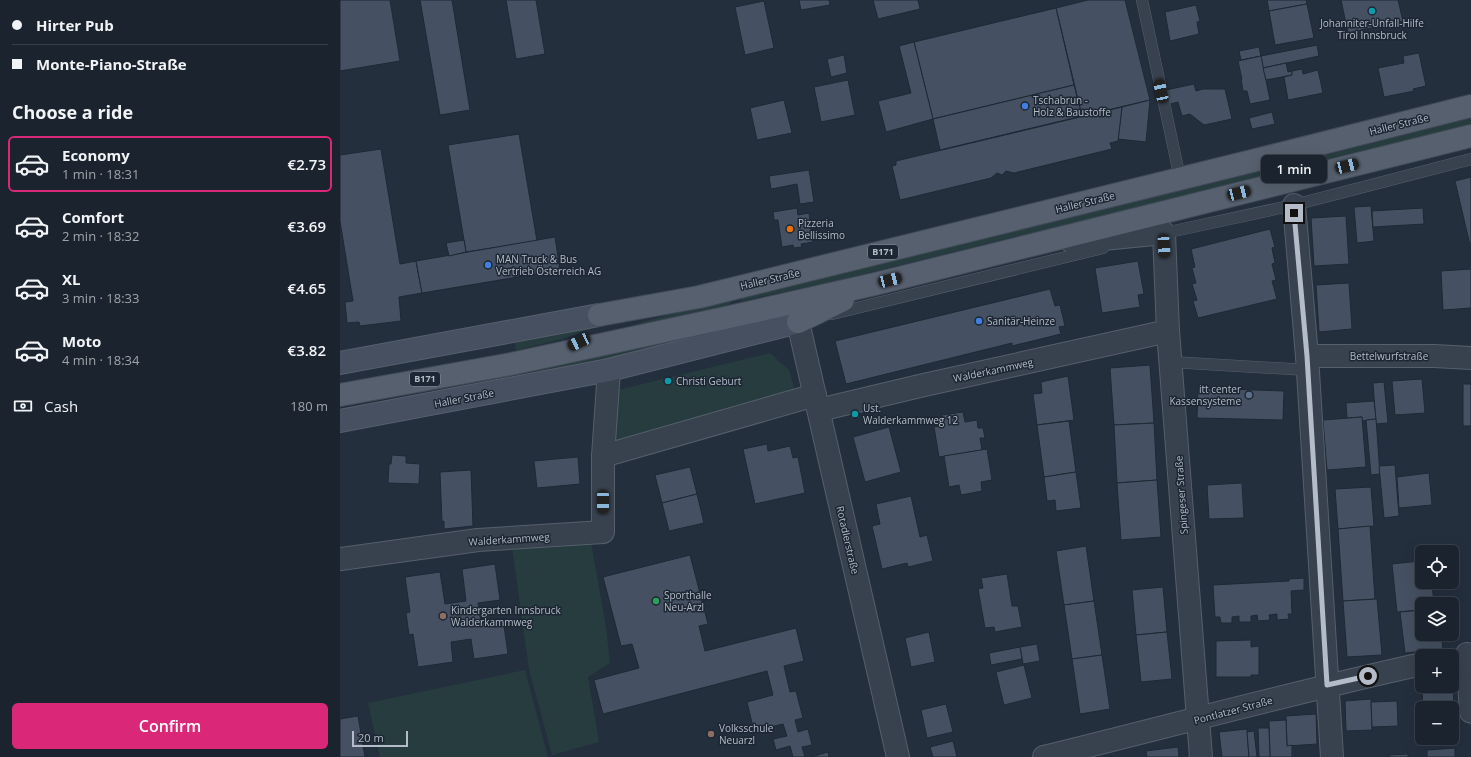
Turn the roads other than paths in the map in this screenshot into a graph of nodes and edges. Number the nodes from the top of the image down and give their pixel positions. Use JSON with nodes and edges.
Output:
{"nodes":[{"id":1,"x":1142,"y":0,"type":"edge"},
{"id":2,"x":1471,"y":106,"type":"edge"},
{"id":3,"x":1471,"y":136,"type":"edge"},
{"id":4,"x":1471,"y":159,"type":"edge"},
{"id":5,"x":1180,"y":178,"type":"junction"},
{"id":6,"x":1294,"y":205,"type":"junction"},
{"id":7,"x":1164,"y":233,"type":"junction"},
{"id":8,"x":1023,"y":246,"type":"junction"},
{"id":9,"x":875,"y":284,"type":"junction"},
{"id":10,"x":699,"y":297,"type":"junction"},
{"id":11,"x":739,"y":315,"type":"junction"},
{"id":12,"x":798,"y":322,"type":"junction"},
{"id":13,"x":1168,"y":331,"type":"junction"},
{"id":14,"x":551,"y":355,"type":"junction"},
{"id":15,"x":1471,"y":358,"type":"edge"},
{"id":16,"x":1171,"y":362,"type":"junction"},
{"id":17,"x":340,"y":363,"type":"edge"},
{"id":18,"x":1308,"y":363,"type":"junction"},
{"id":19,"x":609,"y":370,"type":"junction"},
{"id":20,"x":340,"y":395,"type":"edge"},
{"id":21,"x":817,"y":403,"type":"junction"},
{"id":22,"x":340,"y":421,"type":"edge"},
{"id":23,"x":603,"y":456,"type":"junction"},
{"id":24,"x":340,"y":559,"type":"edge"},
{"id":25,"x":1463,"y":655,"type":"edge"},
{"id":26,"x":1415,"y":666,"type":"edge"},
{"id":27,"x":1327,"y":685,"type":"junction"},
{"id":28,"x":1471,"y":712,"type":"edge"},
{"id":29,"x":1198,"y":719,"type":"junction"},
{"id":30,"x":898,"y":757,"type":"edge"},
{"id":31,"x":1044,"y":757,"type":"edge"},
{"id":32,"x":1201,"y":757,"type":"edge"},
{"id":33,"x":1332,"y":757,"type":"edge"}],
"edges":[{"from":1,"to":5,"type":"lane"},
{"from":2,"to":5,"type":"main road","name":"Haller Straße","number":"B171"},
{"from":3,"to":8,"type":"main road","name":"Haller Straße","number":"B171"},
{"from":4,"to":6,"type":"lane"},
{"from":5,"to":10,"type":"main road","name":"Haller Straße","number":"B171"},
{"from":6,"to":7,"type":"lane"},
{"from":6,"to":18,"type":"street"},
{"from":7,"to":8,"type":"street","name":"Haller Straße"},
{"from":7,"to":12,"type":"lane","name":"Haller Straße"},
{"from":7,"to":13,"type":"street","name":"Spingeser Straße"},
{"from":8,"to":9,"type":"main road","name":"Haller Straße","number":"B171"},
{"from":9,"to":11,"type":"main road","name":"Haller Straße","number":"B171"},
{"from":9,"to":12,"type":"main road"},
{"from":10,"to":14,"type":"main road","name":"Haller Straße","number":"B171"},
{"from":10,"to":17,"type":"main road","name":"Haller Straße","number":"B171"},
{"from":11,"to":12,"type":"lane","name":"Haller Straße"},
{"from":11,"to":14,"type":"main road","name":"Haller Straße","number":"B171"},
{"from":12,"to":19,"type":"main road","name":"Haller Straße"},
{"from":12,"to":21,"type":"street","name":"Rotadlerstraße"},
{"from":13,"to":16,"type":"street","name":"Spingeser Straße"},
{"from":13,"to":21,"type":"street","name":"Walderkammweg"},
{"from":14,"to":20,"type":"main road","name":"Haller Straße","number":"B171"},
{"from":15,"to":18,"type":"street","name":"Bettelwurfstraße"},
{"from":16,"to":18,"type":"lane"},
{"from":16,"to":29,"type":"street","name":"Spingeser Straße"},
{"from":18,"to":27,"type":"street"},
{"from":19,"to":22,"type":"main road","name":"Haller Straße"},
{"from":19,"to":23,"type":"street","name":"Walderkammweg"},
{"from":21,"to":23,"type":"street","name":"Walderkammweg"},
{"from":21,"to":30,"type":"street","name":"Rotadlerstraße"},
{"from":23,"to":24,"type":"street","name":"Walderkammweg"},
{"from":25,"to":28,"type":"street"},
{"from":26,"to":27,"type":"street","name":"Pontlatzer Straße"},
{"from":27,"to":29,"type":"street","name":"Pontlatzer Straße"},
{"from":27,"to":33,"type":"street"},
{"from":29,"to":31,"type":"street","name":"Pontlatzer Straße"},
{"from":29,"to":32,"type":"street","name":"Spingeser Straße"}]}
